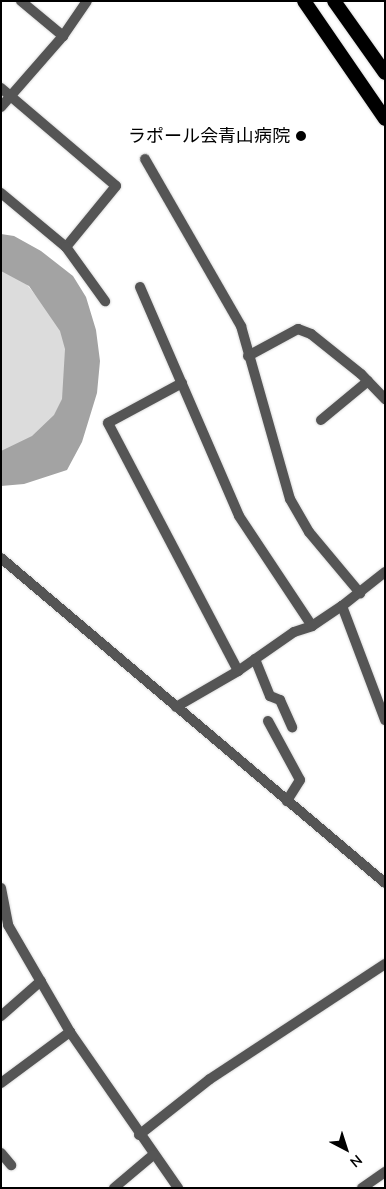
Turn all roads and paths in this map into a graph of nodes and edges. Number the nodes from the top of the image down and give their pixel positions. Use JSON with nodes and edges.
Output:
{"nodes":[{"id":1,"x":21,"y":1,"type":"edge"},
{"id":2,"x":87,"y":1,"type":"edge"},
{"id":3,"x":304,"y":1,"type":"edge"},
{"id":4,"x":334,"y":1,"type":"edge"},
{"id":5,"x":63,"y":36,"type":"junction"},
{"id":6,"x":385,"y":73,"type":"edge"},
{"id":7,"x":1,"y":88,"type":"edge"},
{"id":8,"x":11,"y":96,"type":"junction"},
{"id":9,"x":1,"y":107,"type":"edge"},
{"id":10,"x":385,"y":119,"type":"edge"},
{"id":11,"x":145,"y":159,"type":"dead end"},
{"id":12,"x":1,"y":193,"type":"edge"},
{"id":13,"x":66,"y":247,"type":"junction"},
{"id":14,"x":140,"y":287,"type":"dead end"},
{"id":15,"x":105,"y":301,"type":"dead end"},
{"id":16,"x":248,"y":356,"type":"junction"},
{"id":17,"x":368,"y":381,"type":"junction"},
{"id":18,"x":182,"y":383,"type":"junction"},
{"id":19,"x":385,"y":399,"type":"edge"},
{"id":20,"x":321,"y":420,"type":"dead end"},
{"id":21,"x":1,"y":558,"type":"edge"},
{"id":22,"x":385,"y":572,"type":"edge"},
{"id":23,"x":360,"y":593,"type":"junction"},
{"id":24,"x":342,"y":606,"type":"junction"},
{"id":25,"x":312,"y":626,"type":"junction"},
{"id":26,"x":255,"y":659,"type":"junction"},
{"id":27,"x":238,"y":671,"type":"junction"},
{"id":28,"x":382,"y":702,"type":"edge"},
{"id":29,"x":176,"y":707,"type":"junction"},
{"id":30,"x":385,"y":720,"type":"edge"},
{"id":31,"x":268,"y":721,"type":"dead end"},
{"id":32,"x":292,"y":727,"type":"dead end"},
{"id":33,"x":287,"y":801,"type":"junction"},
{"id":34,"x":385,"y":883,"type":"edge"},
{"id":35,"x":1,"y":888,"type":"edge"},
{"id":36,"x":385,"y":964,"type":"edge"},
{"id":37,"x":41,"y":981,"type":"junction"},
{"id":38,"x":1,"y":1016,"type":"edge"},
{"id":39,"x":70,"y":1032,"type":"junction"},
{"id":40,"x":1,"y":1083,"type":"edge"},
{"id":41,"x":139,"y":1135,"type":"junction"},
{"id":42,"x":1,"y":1153,"type":"edge"},
{"id":43,"x":153,"y":1155,"type":"junction"},
{"id":44,"x":11,"y":1165,"type":"dead end"},
{"id":45,"x":385,"y":1172,"type":"edge"},
{"id":46,"x":366,"y":1186,"type":"edge"},
{"id":47,"x":114,"y":1188,"type":"edge"},
{"id":48,"x":178,"y":1188,"type":"edge"}],
"edges":[{"from":1,"to":5,"type":"street"},
{"from":2,"to":5,"type":"street"},
{"from":3,"to":10,"type":"highway"},
{"from":4,"to":6,"type":"highway"},
{"from":5,"to":8,"type":"street"},
{"from":7,"to":8,"type":"street"},
{"from":8,"to":9,"type":"street"},
{"from":8,"to":13,"type":"street"},
{"from":11,"to":16,"type":"street"},
{"from":12,"to":13,"type":"street"},
{"from":13,"to":15,"type":"street"},
{"from":14,"to":18,"type":"street"},
{"from":16,"to":17,"type":"street"},
{"from":16,"to":23,"type":"street"},
{"from":17,"to":19,"type":"street"},
{"from":17,"to":20,"type":"street"},
{"from":18,"to":25,"type":"street"},
{"from":18,"to":27,"type":"street"},
{"from":21,"to":29,"type":"street"},
{"from":22,"to":23,"type":"street"},
{"from":23,"to":24,"type":"street"},
{"from":24,"to":25,"type":"street"},
{"from":24,"to":28,"type":"street"},
{"from":25,"to":26,"type":"street"},
{"from":26,"to":27,"type":"street"},
{"from":26,"to":32,"type":"street"},
{"from":27,"to":29,"type":"street"},
{"from":28,"to":30,"type":"street"},
{"from":29,"to":33,"type":"street"},
{"from":31,"to":33,"type":"street"},
{"from":33,"to":34,"type":"street"},
{"from":35,"to":37,"type":"street"},
{"from":36,"to":41,"type":"street"},
{"from":37,"to":38,"type":"street"},
{"from":37,"to":39,"type":"street"},
{"from":39,"to":40,"type":"street"},
{"from":39,"to":41,"type":"street"},
{"from":41,"to":43,"type":"street"},
{"from":42,"to":44,"type":"street"},
{"from":43,"to":47,"type":"street"},
{"from":43,"to":48,"type":"street"},
{"from":45,"to":46,"type":"street"}]}
